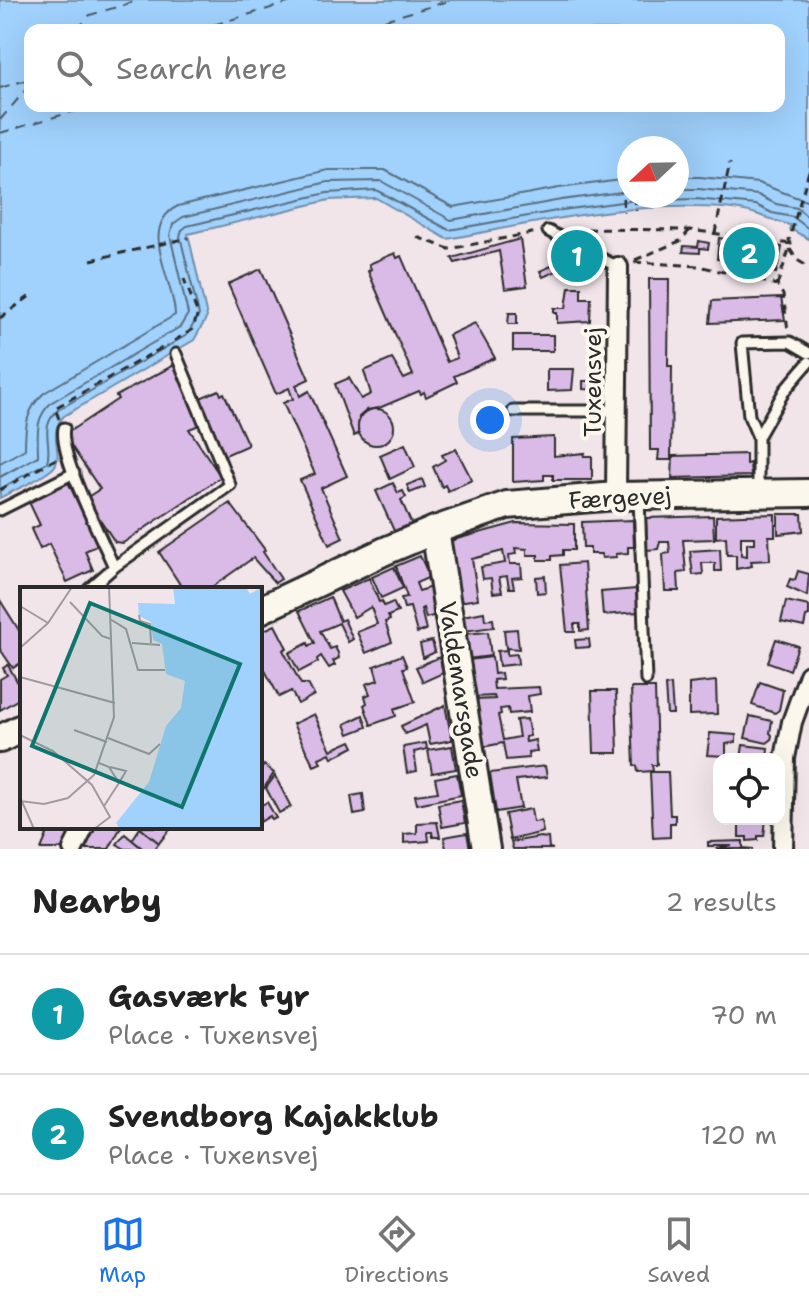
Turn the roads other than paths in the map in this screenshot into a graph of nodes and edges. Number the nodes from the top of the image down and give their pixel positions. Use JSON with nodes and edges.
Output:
{"nodes":[{"id":1,"x":548,"y":231,"type":"dead end"},
{"id":2,"x":625,"y":265,"type":"joint"},
{"id":3,"x":809,"y":353,"type":"edge"},
{"id":4,"x":176,"y":354,"type":"dead end"},
{"id":5,"x":809,"y":362,"type":"edge"},
{"id":6,"x":513,"y":411,"type":"dead end"},
{"id":7,"x":617,"y":411,"type":"junction"},
{"id":8,"x":62,"y":424,"type":"road end"},
{"id":9,"x":758,"y":437,"type":"junction"},
{"id":10,"x":74,"y":473,"type":"junction"},
{"id":11,"x":758,"y":493,"type":"junction"},
{"id":12,"x":809,"y":493,"type":"edge"},
{"id":13,"x":628,"y":496,"type":"junction"},
{"id":14,"x":0,"y":510,"type":"edge"},
{"id":15,"x":435,"y":530,"type":"junction"},
{"id":16,"x":114,"y":567,"type":"junction"},
{"id":17,"x":91,"y":587,"type":"edge"},
{"id":18,"x":262,"y":609,"type":"edge"},
{"id":19,"x":809,"y":675,"type":"edge"},
{"id":20,"x":646,"y":680,"type":"dead end"},
{"id":21,"x":20,"y":729,"type":"edge"},
{"id":22,"x":0,"y":739,"type":"edge"},
{"id":23,"x":83,"y":829,"type":"edge"},
{"id":24,"x":73,"y":849,"type":"edge"},
{"id":25,"x":486,"y":849,"type":"edge"},
{"id":26,"x":783,"y":849,"type":"edge"}],
"edges":[{"from":1,"to":2,"type":"lane"},
{"from":2,"to":7,"type":"street","name":"Tuxensvej"},
{"from":3,"to":9,"type":"lane"},
{"from":4,"to":16,"type":"lane"},
{"from":5,"to":9,"type":"lane"},
{"from":6,"to":7,"type":"lane"},
{"from":7,"to":13,"type":"street","name":"Tuxensvej"},
{"from":8,"to":10,"type":"lane"},
{"from":9,"to":11,"type":"lane"},
{"from":10,"to":14,"type":"lane"},
{"from":10,"to":16,"type":"lane"},
{"from":11,"to":12,"type":"street","name":"Færgevej"},
{"from":11,"to":13,"type":"street","name":"Færgevej"},
{"from":13,"to":15,"type":"street","name":"Færgevej"},
{"from":13,"to":20,"type":"lane"},
{"from":15,"to":18,"type":"street","name":"Færgevej"},
{"from":15,"to":25,"type":"street","name":"Valdemarsgade"},
{"from":16,"to":17,"type":"lane"},
{"from":19,"to":26,"type":"street"},
{"from":21,"to":22,"type":"street"},
{"from":23,"to":24,"type":"street"}]}
